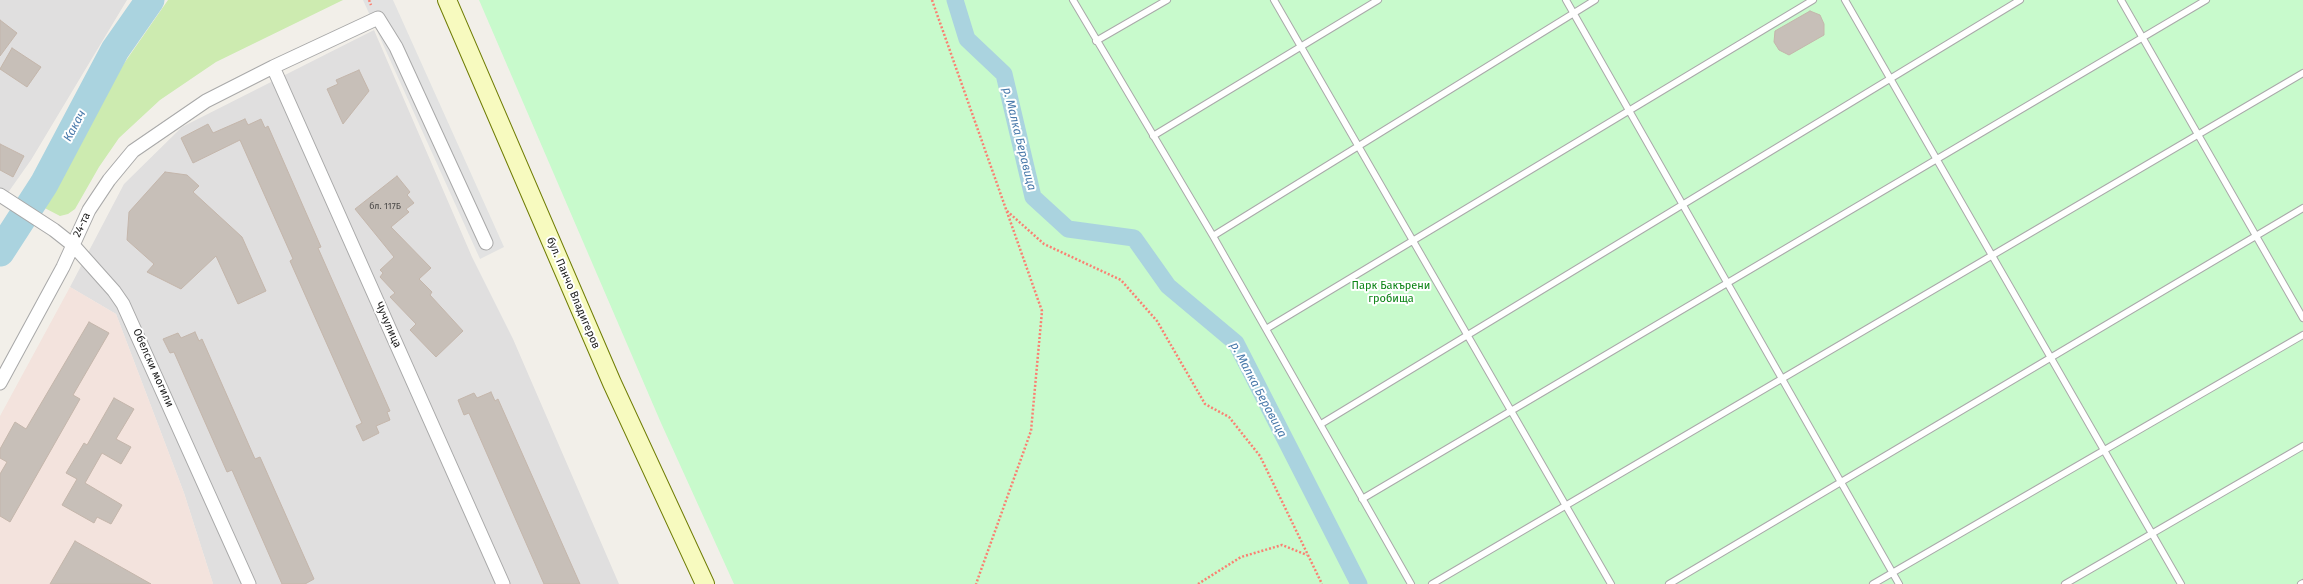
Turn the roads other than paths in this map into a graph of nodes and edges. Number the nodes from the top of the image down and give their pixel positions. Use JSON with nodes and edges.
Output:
{"nodes":[{"id":1,"x":447,"y":0,"type":"edge"},
{"id":2,"x":1073,"y":0,"type":"edge"},
{"id":3,"x":1167,"y":0,"type":"edge"},
{"id":4,"x":1274,"y":0,"type":"edge"},
{"id":5,"x":1378,"y":0,"type":"edge"},
{"id":6,"x":1566,"y":0,"type":"edge"},
{"id":7,"x":1595,"y":0,"type":"edge"},
{"id":8,"x":1813,"y":0,"type":"edge"},
{"id":9,"x":1845,"y":0,"type":"edge"},
{"id":10,"x":2020,"y":0,"type":"edge"},
{"id":11,"x":2121,"y":0,"type":"edge"},
{"id":12,"x":2206,"y":0,"type":"edge"},
{"id":13,"x":1573,"y":13,"type":"junction"},
{"id":14,"x":2142,"y":38,"type":"junction"},
{"id":15,"x":1096,"y":41,"type":"junction"},
{"id":16,"x":1300,"y":47,"type":"junction"},
{"id":17,"x":272,"y":67,"type":"junction"},
{"id":18,"x":2303,"y":73,"type":"edge"},
{"id":19,"x":1890,"y":79,"type":"junction"},
{"id":20,"x":1629,"y":111,"type":"junction"},
{"id":21,"x":2198,"y":135,"type":"junction"},
{"id":22,"x":1153,"y":136,"type":"junction"},
{"id":23,"x":1358,"y":146,"type":"junction"},
{"id":24,"x":1936,"y":159,"type":"junction"},
{"id":25,"x":0,"y":195,"type":"edge"},
{"id":26,"x":1682,"y":204,"type":"junction"},
{"id":27,"x":2303,"y":208,"type":"edge"},
{"id":28,"x":1213,"y":236,"type":"junction"},
{"id":29,"x":2256,"y":236,"type":"junction"},
{"id":30,"x":1413,"y":241,"type":"junction"},
{"id":31,"x":486,"y":243,"type":"dead end"},
{"id":32,"x":73,"y":245,"type":"junction"},
{"id":33,"x":1992,"y":256,"type":"junction"},
{"id":34,"x":1727,"y":283,"type":"junction"},
{"id":35,"x":2303,"y":318,"type":"edge"},
{"id":36,"x":1266,"y":329,"type":"junction"},
{"id":37,"x":1467,"y":335,"type":"junction"},
{"id":38,"x":2303,"y":335,"type":"edge"},
{"id":39,"x":2050,"y":358,"type":"junction"},
{"id":40,"x":1782,"y":379,"type":"junction"},
{"id":41,"x":0,"y":383,"type":"edge"},
{"id":42,"x":1511,"y":411,"type":"junction"},
{"id":43,"x":1321,"y":424,"type":"junction"},
{"id":44,"x":2303,"y":446,"type":"edge"},
{"id":45,"x":2104,"y":450,"type":"junction"},
{"id":46,"x":1841,"y":482,"type":"junction"},
{"id":47,"x":1362,"y":499,"type":"junction"},
{"id":48,"x":1566,"y":506,"type":"junction"},
{"id":49,"x":2152,"y":534,"type":"junction"},
{"id":50,"x":1892,"y":573,"type":"junction"},
{"id":51,"x":249,"y":584,"type":"edge"},
{"id":52,"x":503,"y":584,"type":"edge"},
{"id":53,"x":705,"y":584,"type":"edge"},
{"id":54,"x":1411,"y":584,"type":"edge"},
{"id":55,"x":1432,"y":584,"type":"edge"},
{"id":56,"x":1612,"y":584,"type":"edge"},
{"id":57,"x":1668,"y":584,"type":"edge"},
{"id":58,"x":1873,"y":584,"type":"edge"},
{"id":59,"x":1899,"y":584,"type":"edge"},
{"id":60,"x":2065,"y":584,"type":"edge"},
{"id":61,"x":2180,"y":584,"type":"edge"}],
"edges":[{"from":1,"to":53,"type":"street","name":"бул. Панчо Владигеров"},
{"from":2,"to":15,"type":"lane"},
{"from":3,"to":15,"type":"lane"},
{"from":4,"to":16,"type":"lane"},
{"from":5,"to":16,"type":"lane"},
{"from":6,"to":13,"type":"lane"},
{"from":7,"to":13,"type":"lane"},
{"from":8,"to":20,"type":"lane"},
{"from":9,"to":19,"type":"lane"},
{"from":10,"to":19,"type":"lane"},
{"from":11,"to":14,"type":"lane"},
{"from":12,"to":14,"type":"lane"},
{"from":13,"to":20,"type":"lane"},
{"from":13,"to":23,"type":"lane"},
{"from":14,"to":21,"type":"lane"},
{"from":14,"to":24,"type":"lane"},
{"from":15,"to":22,"type":"lane"},
{"from":16,"to":22,"type":"lane"},
{"from":16,"to":23,"type":"lane"},
{"from":17,"to":31,"type":"street","name":"24-та"},
{"from":17,"to":32,"type":"street","name":"24-та"},
{"from":17,"to":52,"type":"street","name":"Чучулица"},
{"from":18,"to":21,"type":"lane"},
{"from":19,"to":24,"type":"lane"},
{"from":19,"to":26,"type":"lane"},
{"from":20,"to":26,"type":"lane"},
{"from":20,"to":30,"type":"lane"},
{"from":21,"to":29,"type":"lane"},
{"from":21,"to":33,"type":"lane"},
{"from":22,"to":28,"type":"lane"},
{"from":23,"to":28,"type":"lane"},
{"from":23,"to":30,"type":"lane"},
{"from":24,"to":33,"type":"lane"},
{"from":24,"to":34,"type":"lane"},
{"from":25,"to":32,"type":"street","name":"Обелски могили"},
{"from":26,"to":34,"type":"lane"},
{"from":26,"to":37,"type":"lane"},
{"from":27,"to":29,"type":"lane"},
{"from":28,"to":36,"type":"lane"},
{"from":29,"to":35,"type":"lane"},
{"from":29,"to":39,"type":"lane"},
{"from":30,"to":36,"type":"lane"},
{"from":30,"to":37,"type":"lane"},
{"from":32,"to":41,"type":"street","name":"24-та"},
{"from":32,"to":51,"type":"street","name":"Обелски могили"},
{"from":33,"to":39,"type":"lane"},
{"from":33,"to":40,"type":"lane"},
{"from":34,"to":40,"type":"lane"},
{"from":34,"to":42,"type":"lane"},
{"from":36,"to":43,"type":"lane"},
{"from":37,"to":42,"type":"lane"},
{"from":37,"to":43,"type":"lane"},
{"from":38,"to":45,"type":"lane"},
{"from":39,"to":45,"type":"lane"},
{"from":39,"to":46,"type":"lane"},
{"from":40,"to":46,"type":"lane"},
{"from":40,"to":48,"type":"lane"},
{"from":42,"to":47,"type":"lane"},
{"from":42,"to":48,"type":"lane"},
{"from":43,"to":47,"type":"lane"},
{"from":44,"to":49,"type":"lane"},
{"from":45,"to":49,"type":"lane"},
{"from":45,"to":50,"type":"lane"},
{"from":46,"to":50,"type":"lane"},
{"from":46,"to":57,"type":"lane"},
{"from":47,"to":54,"type":"lane"},
{"from":48,"to":55,"type":"lane"},
{"from":48,"to":56,"type":"lane"},
{"from":49,"to":60,"type":"lane"},
{"from":49,"to":61,"type":"lane"},
{"from":50,"to":58,"type":"lane"},
{"from":50,"to":59,"type":"lane"}]}
